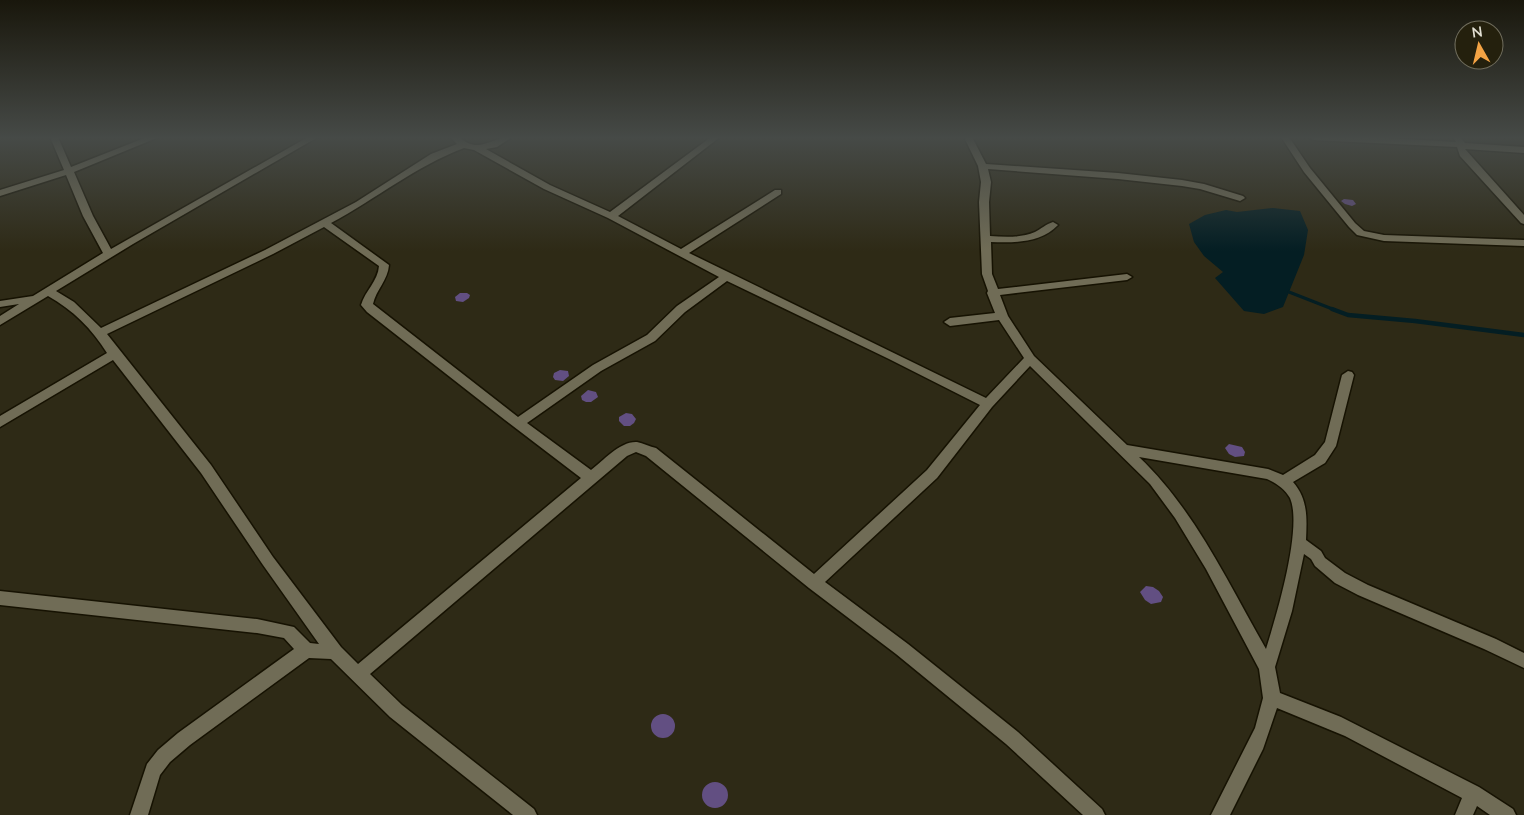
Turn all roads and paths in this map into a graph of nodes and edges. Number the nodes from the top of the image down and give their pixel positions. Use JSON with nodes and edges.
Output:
{"nodes":[{"id":1,"x":56,"y":175,"type":"edge"},
{"id":2,"x":71,"y":175,"type":"edge"},
{"id":3,"x":247,"y":175,"type":"edge"},
{"id":4,"x":404,"y":175,"type":"edge"},
{"id":5,"x":524,"y":175,"type":"edge"},
{"id":6,"x":665,"y":175,"type":"edge"},
{"id":7,"x":984,"y":175,"type":"edge"},
{"id":8,"x":1105,"y":175,"type":"edge"},
{"id":9,"x":1313,"y":175,"type":"edge"},
{"id":10,"x":1482,"y":175,"type":"edge"},
{"id":11,"x":778,"y":192,"type":"dead end"},
{"id":12,"x":0,"y":193,"type":"edge"},
{"id":13,"x":1240,"y":198,"type":"dead end"},
{"id":14,"x":611,"y":216,"type":"junction"},
{"id":15,"x":1524,"y":221,"type":"edge"},
{"id":16,"x":324,"y":222,"type":"junction"},
{"id":17,"x":1053,"y":225,"type":"dead end"},
{"id":18,"x":984,"y":239,"type":"junction"},
{"id":19,"x":1524,"y":243,"type":"edge"},
{"id":20,"x":109,"y":254,"type":"junction"},
{"id":21,"x":681,"y":254,"type":"junction"},
{"id":22,"x":726,"y":277,"type":"junction"},
{"id":23,"x":1127,"y":277,"type":"dead end"},
{"id":24,"x":992,"y":293,"type":"junction"},
{"id":25,"x":44,"y":295,"type":"junction"},
{"id":26,"x":0,"y":304,"type":"edge"},
{"id":27,"x":1002,"y":316,"type":"junction"},
{"id":28,"x":0,"y":321,"type":"edge"},
{"id":29,"x":950,"y":322,"type":"dead end"},
{"id":30,"x":100,"y":333,"type":"junction"},
{"id":31,"x":114,"y":354,"type":"junction"},
{"id":32,"x":1030,"y":359,"type":"junction"},
{"id":33,"x":1348,"y":375,"type":"dead end"},
{"id":34,"x":988,"y":404,"type":"junction"},
{"id":35,"x":0,"y":422,"type":"edge"},
{"id":36,"x":518,"y":422,"type":"junction"},
{"id":37,"x":1123,"y":449,"type":"junction"},
{"id":38,"x":591,"y":478,"type":"junction"},
{"id":39,"x":1284,"y":481,"type":"junction"},
{"id":40,"x":1298,"y":542,"type":"junction"},
{"id":41,"x":814,"y":583,"type":"junction"},
{"id":42,"x":0,"y":598,"type":"edge"},
{"id":43,"x":306,"y":650,"type":"junction"},
{"id":44,"x":335,"y":652,"type":"junction"},
{"id":45,"x":1524,"y":661,"type":"edge"},
{"id":46,"x":1267,"y":667,"type":"junction"},
{"id":47,"x":358,"y":674,"type":"junction"},
{"id":48,"x":1271,"y":698,"type":"junction"},
{"id":49,"x":1474,"y":794,"type":"junction"},
{"id":50,"x":138,"y":815,"type":"edge"},
{"id":51,"x":528,"y":815,"type":"edge"},
{"id":52,"x":1096,"y":815,"type":"edge"},
{"id":53,"x":1220,"y":815,"type":"edge"},
{"id":54,"x":1464,"y":815,"type":"edge"},
{"id":55,"x":1507,"y":815,"type":"edge"}],
"edges":[{"from":1,"to":12,"type":"street"},
{"from":2,"to":20,"type":"street"},
{"from":3,"to":20,"type":"street"},
{"from":4,"to":16,"type":"street"},
{"from":5,"to":14,"type":"street"},
{"from":6,"to":14,"type":"street"},
{"from":7,"to":18,"type":"street"},
{"from":8,"to":13,"type":"street"},
{"from":9,"to":19,"type":"street"},
{"from":10,"to":15,"type":"street"},
{"from":11,"to":21,"type":"street"},
{"from":14,"to":21,"type":"street"},
{"from":16,"to":30,"type":"street"},
{"from":16,"to":36,"type":"street"},
{"from":17,"to":18,"type":"street"},
{"from":18,"to":24,"type":"street"},
{"from":20,"to":25,"type":"street"},
{"from":21,"to":22,"type":"street"},
{"from":22,"to":34,"type":"street"},
{"from":22,"to":36,"type":"street"},
{"from":23,"to":24,"type":"street"},
{"from":24,"to":27,"type":"street"},
{"from":25,"to":26,"type":"street"},
{"from":25,"to":28,"type":"street"},
{"from":25,"to":30,"type":"street"},
{"from":27,"to":29,"type":"street"},
{"from":27,"to":32,"type":"street"},
{"from":30,"to":31,"type":"street"},
{"from":31,"to":35,"type":"street"},
{"from":31,"to":44,"type":"street"},
{"from":32,"to":34,"type":"street"},
{"from":32,"to":37,"type":"street"},
{"from":33,"to":39,"type":"street"},
{"from":34,"to":41,"type":"street"},
{"from":36,"to":38,"type":"street"},
{"from":37,"to":39,"type":"street"},
{"from":37,"to":46,"type":"street"},
{"from":38,"to":41,"type":"street"},
{"from":38,"to":47,"type":"street"},
{"from":39,"to":40,"type":"street"},
{"from":40,"to":45,"type":"street"},
{"from":40,"to":46,"type":"street"},
{"from":41,"to":52,"type":"street"},
{"from":42,"to":43,"type":"street"},
{"from":43,"to":44,"type":"street"},
{"from":43,"to":50,"type":"street"},
{"from":44,"to":47,"type":"street"},
{"from":46,"to":48,"type":"street"},
{"from":47,"to":51,"type":"street"},
{"from":48,"to":49,"type":"street"},
{"from":48,"to":53,"type":"street"},
{"from":49,"to":54,"type":"street"},
{"from":49,"to":55,"type":"street"}]}
